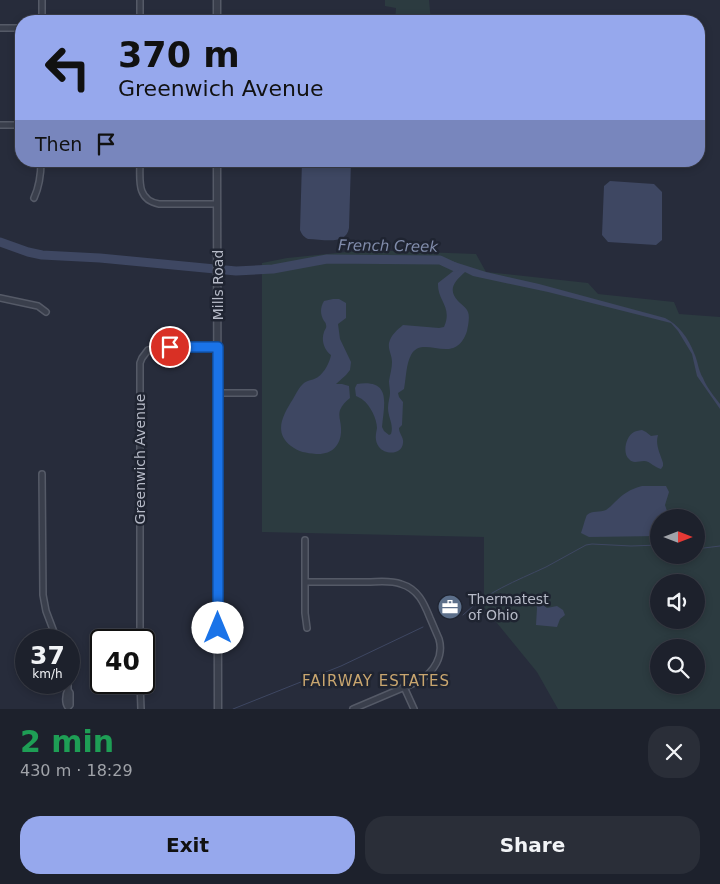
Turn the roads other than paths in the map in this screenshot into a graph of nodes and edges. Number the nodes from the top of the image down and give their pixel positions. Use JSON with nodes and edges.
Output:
{"nodes":[{"id":1,"x":42,"y":0,"type":"edge"},
{"id":2,"x":140,"y":0,"type":"edge"},
{"id":3,"x":217,"y":0,"type":"edge"},
{"id":4,"x":42,"y":15,"type":"edge"},
{"id":5,"x":140,"y":15,"type":"edge"},
{"id":6,"x":217,"y":15,"type":"edge"},
{"id":7,"x":0,"y":28,"type":"edge"},
{"id":8,"x":15,"y":28,"type":"edge"},
{"id":9,"x":0,"y":125,"type":"edge"},
{"id":10,"x":15,"y":125,"type":"edge"},
{"id":11,"x":41,"y":167,"type":"edge"},
{"id":12,"x":140,"y":167,"type":"edge"},
{"id":13,"x":217,"y":167,"type":"edge"},
{"id":14,"x":34,"y":198,"type":"dead end"},
{"id":15,"x":218,"y":204,"type":"junction"},
{"id":16,"x":0,"y":298,"type":"edge"},
{"id":17,"x":46,"y":312,"type":"dead end"},
{"id":18,"x":218,"y":347,"type":"junction"},
{"id":19,"x":218,"y":393,"type":"junction"},
{"id":20,"x":254,"y":393,"type":"dead end"},
{"id":21,"x":42,"y":474,"type":"dead end"},
{"id":22,"x":305,"y":540,"type":"dead end"},
{"id":23,"x":305,"y":582,"type":"junction"},
{"id":24,"x":307,"y":628,"type":"dead end"},
{"id":25,"x":53,"y":629,"type":"edge"},
{"id":26,"x":140,"y":629,"type":"edge"},
{"id":27,"x":404,"y":687,"type":"junction"},
{"id":28,"x":66,"y":694,"type":"edge"},
{"id":29,"x":140,"y":694,"type":"edge"},
{"id":30,"x":68,"y":708,"type":"edge"},
{"id":31,"x":141,"y":709,"type":"edge"},
{"id":32,"x":218,"y":709,"type":"edge"},
{"id":33,"x":353,"y":709,"type":"edge"},
{"id":34,"x":414,"y":709,"type":"edge"}],
"edges":[{"from":1,"to":4,"type":"street"},
{"from":2,"to":5,"type":"street"},
{"from":3,"to":6,"type":"street"},
{"from":7,"to":8,"type":"street"},
{"from":9,"to":10,"type":"street"},
{"from":11,"to":14,"type":"street"},
{"from":12,"to":15,"type":"street"},
{"from":13,"to":15,"type":"street","name":"Mills Road"},
{"from":15,"to":18,"type":"street","name":"Mills Road"},
{"from":16,"to":17,"type":"street"},
{"from":18,"to":19,"type":"street","name":"Mills Road"},
{"from":18,"to":26,"type":"street","name":"Greenwich Avenue"},
{"from":19,"to":20,"type":"street"},
{"from":19,"to":32,"type":"street","name":"Mills Road"},
{"from":21,"to":25,"type":"street"},
{"from":22,"to":23,"type":"street"},
{"from":23,"to":24,"type":"street"},
{"from":23,"to":27,"type":"street"},
{"from":27,"to":33,"type":"street"},
{"from":27,"to":34,"type":"street"},
{"from":28,"to":30,"type":"street"},
{"from":29,"to":31,"type":"street"}]}
